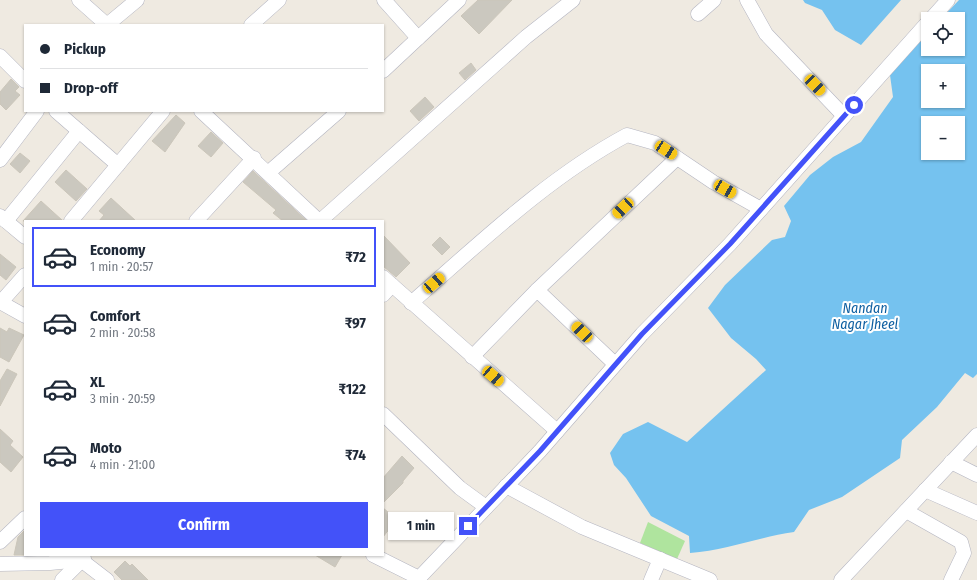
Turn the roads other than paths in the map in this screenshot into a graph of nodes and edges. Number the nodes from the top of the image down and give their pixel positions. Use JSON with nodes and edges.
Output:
{"nodes":[{"id":1,"x":79,"y":0,"type":"edge"},
{"id":2,"x":137,"y":0,"type":"edge"},
{"id":3,"x":279,"y":0,"type":"edge"},
{"id":4,"x":384,"y":0,"type":"edge"},
{"id":5,"x":459,"y":0,"type":"edge"},
{"id":6,"x":573,"y":0,"type":"edge"},
{"id":7,"x":714,"y":0,"type":"edge"},
{"id":8,"x":747,"y":0,"type":"edge"},
{"id":9,"x":948,"y":0,"type":"edge"},
{"id":10,"x":937,"y":12,"type":"edge"},
{"id":11,"x":698,"y":14,"type":"dead end"},
{"id":12,"x":106,"y":24,"type":"edge"},
{"id":13,"x":108,"y":24,"type":"edge"},
{"id":14,"x":252,"y":24,"type":"edge"},
{"id":15,"x":921,"y":30,"type":"edge"},
{"id":16,"x":418,"y":38,"type":"junction"},
{"id":17,"x":0,"y":56,"type":"edge"},
{"id":18,"x":384,"y":70,"type":"edge"},
{"id":19,"x":24,"y":80,"type":"edge"},
{"id":20,"x":36,"y":112,"type":"edge"},
{"id":21,"x":57,"y":112,"type":"edge"},
{"id":22,"x":163,"y":112,"type":"edge"},
{"id":23,"x":202,"y":112,"type":"edge"},
{"id":24,"x":337,"y":112,"type":"edge"},
{"id":25,"x":844,"y":116,"type":"junction"},
{"id":26,"x":79,"y":132,"type":"junction"},
{"id":27,"x":254,"y":158,"type":"junction"},
{"id":28,"x":677,"y":158,"type":"junction"},
{"id":29,"x":0,"y":160,"type":"edge"},
{"id":30,"x":118,"y":165,"type":"junction"},
{"id":31,"x":268,"y":173,"type":"junction"},
{"id":32,"x":761,"y":209,"type":"junction"},
{"id":33,"x":3,"y":218,"type":"edge"},
{"id":34,"x":72,"y":220,"type":"edge"},
{"id":35,"x":197,"y":220,"type":"edge"},
{"id":36,"x":319,"y":220,"type":"edge"},
{"id":37,"x":321,"y":220,"type":"edge"},
{"id":38,"x":24,"y":236,"type":"edge"},
{"id":39,"x":24,"y":276,"type":"edge"},
{"id":40,"x":386,"y":286,"type":"edge"},
{"id":41,"x":537,"y":290,"type":"junction"},
{"id":42,"x":1,"y":302,"type":"edge"},
{"id":43,"x":411,"y":303,"type":"junction"},
{"id":44,"x":24,"y":315,"type":"edge"},
{"id":45,"x":472,"y":357,"type":"junction"},
{"id":46,"x":615,"y":364,"type":"junction"},
{"id":47,"x":384,"y":416,"type":"edge"},
{"id":48,"x":557,"y":431,"type":"junction"},
{"id":49,"x":977,"y":435,"type":"edge"},
{"id":50,"x":951,"y":462,"type":"junction"},
{"id":51,"x":977,"y":475,"type":"edge"},
{"id":52,"x":506,"y":486,"type":"junction"},
{"id":53,"x":925,"y":490,"type":"junction"},
{"id":54,"x":486,"y":507,"type":"junction"},
{"id":55,"x":906,"y":511,"type":"junction"},
{"id":56,"x":977,"y":513,"type":"edge"},
{"id":57,"x":24,"y":519,"type":"edge"},
{"id":58,"x":3,"y":533,"type":"edge"},
{"id":59,"x":375,"y":556,"type":"edge"},
{"id":60,"x":84,"y":557,"type":"edge"},
{"id":61,"x":660,"y":559,"type":"junction"},
{"id":62,"x":0,"y":564,"type":"edge"},
{"id":63,"x":62,"y":580,"type":"edge"},
{"id":64,"x":107,"y":580,"type":"edge"},
{"id":65,"x":651,"y":580,"type":"edge"},
{"id":66,"x":708,"y":580,"type":"edge"},
{"id":67,"x":841,"y":580,"type":"edge"},
{"id":68,"x":951,"y":580,"type":"edge"}],
"edges":[{"from":1,"to":12,"type":"street"},
{"from":2,"to":13,"type":"street"},
{"from":3,"to":14,"type":"street"},
{"from":4,"to":16,"type":"street"},
{"from":5,"to":16,"type":"street"},
{"from":6,"to":37,"type":"street"},
{"from":7,"to":11,"type":"street"},
{"from":8,"to":25,"type":"street"},
{"from":9,"to":10,"type":"street"},
{"from":15,"to":25,"type":"street"},
{"from":16,"to":18,"type":"street"},
{"from":17,"to":19,"type":"street"},
{"from":20,"to":29,"type":"street"},
{"from":21,"to":26,"type":"street"},
{"from":22,"to":30,"type":"street"},
{"from":23,"to":27,"type":"street"},
{"from":24,"to":31,"type":"street"},
{"from":25,"to":32,"type":"street"},
{"from":26,"to":30,"type":"street"},
{"from":26,"to":33,"type":"street"},
{"from":27,"to":31,"type":"street"},
{"from":27,"to":35,"type":"street"},
{"from":28,"to":32,"type":"street"},
{"from":28,"to":41,"type":"street"},
{"from":28,"to":43,"type":"street"},
{"from":30,"to":34,"type":"street"},
{"from":31,"to":36,"type":"street"},
{"from":32,"to":46,"type":"street"},
{"from":33,"to":38,"type":"street"},
{"from":39,"to":42,"type":"street"},
{"from":40,"to":43,"type":"street"},
{"from":41,"to":45,"type":"street"},
{"from":41,"to":46,"type":"street"},
{"from":42,"to":44,"type":"street"},
{"from":43,"to":45,"type":"street"},
{"from":45,"to":48,"type":"street"},
{"from":46,"to":48,"type":"street"},
{"from":47,"to":54,"type":"street"},
{"from":48,"to":52,"type":"street"},
{"from":49,"to":50,"type":"street"},
{"from":50,"to":51,"type":"street"},
{"from":50,"to":53,"type":"street"},
{"from":52,"to":54,"type":"street"},
{"from":52,"to":61,"type":"street"},
{"from":53,"to":55,"type":"street"},
{"from":53,"to":56,"type":"street"},
{"from":54,"to":59,"type":"street"},
{"from":55,"to":67,"type":"street"},
{"from":55,"to":68,"type":"street"},
{"from":57,"to":58,"type":"street"},
{"from":60,"to":62,"type":"street"},
{"from":60,"to":63,"type":"street"},
{"from":60,"to":64,"type":"street"},
{"from":61,"to":65,"type":"street"},
{"from":61,"to":66,"type":"street"}]}
